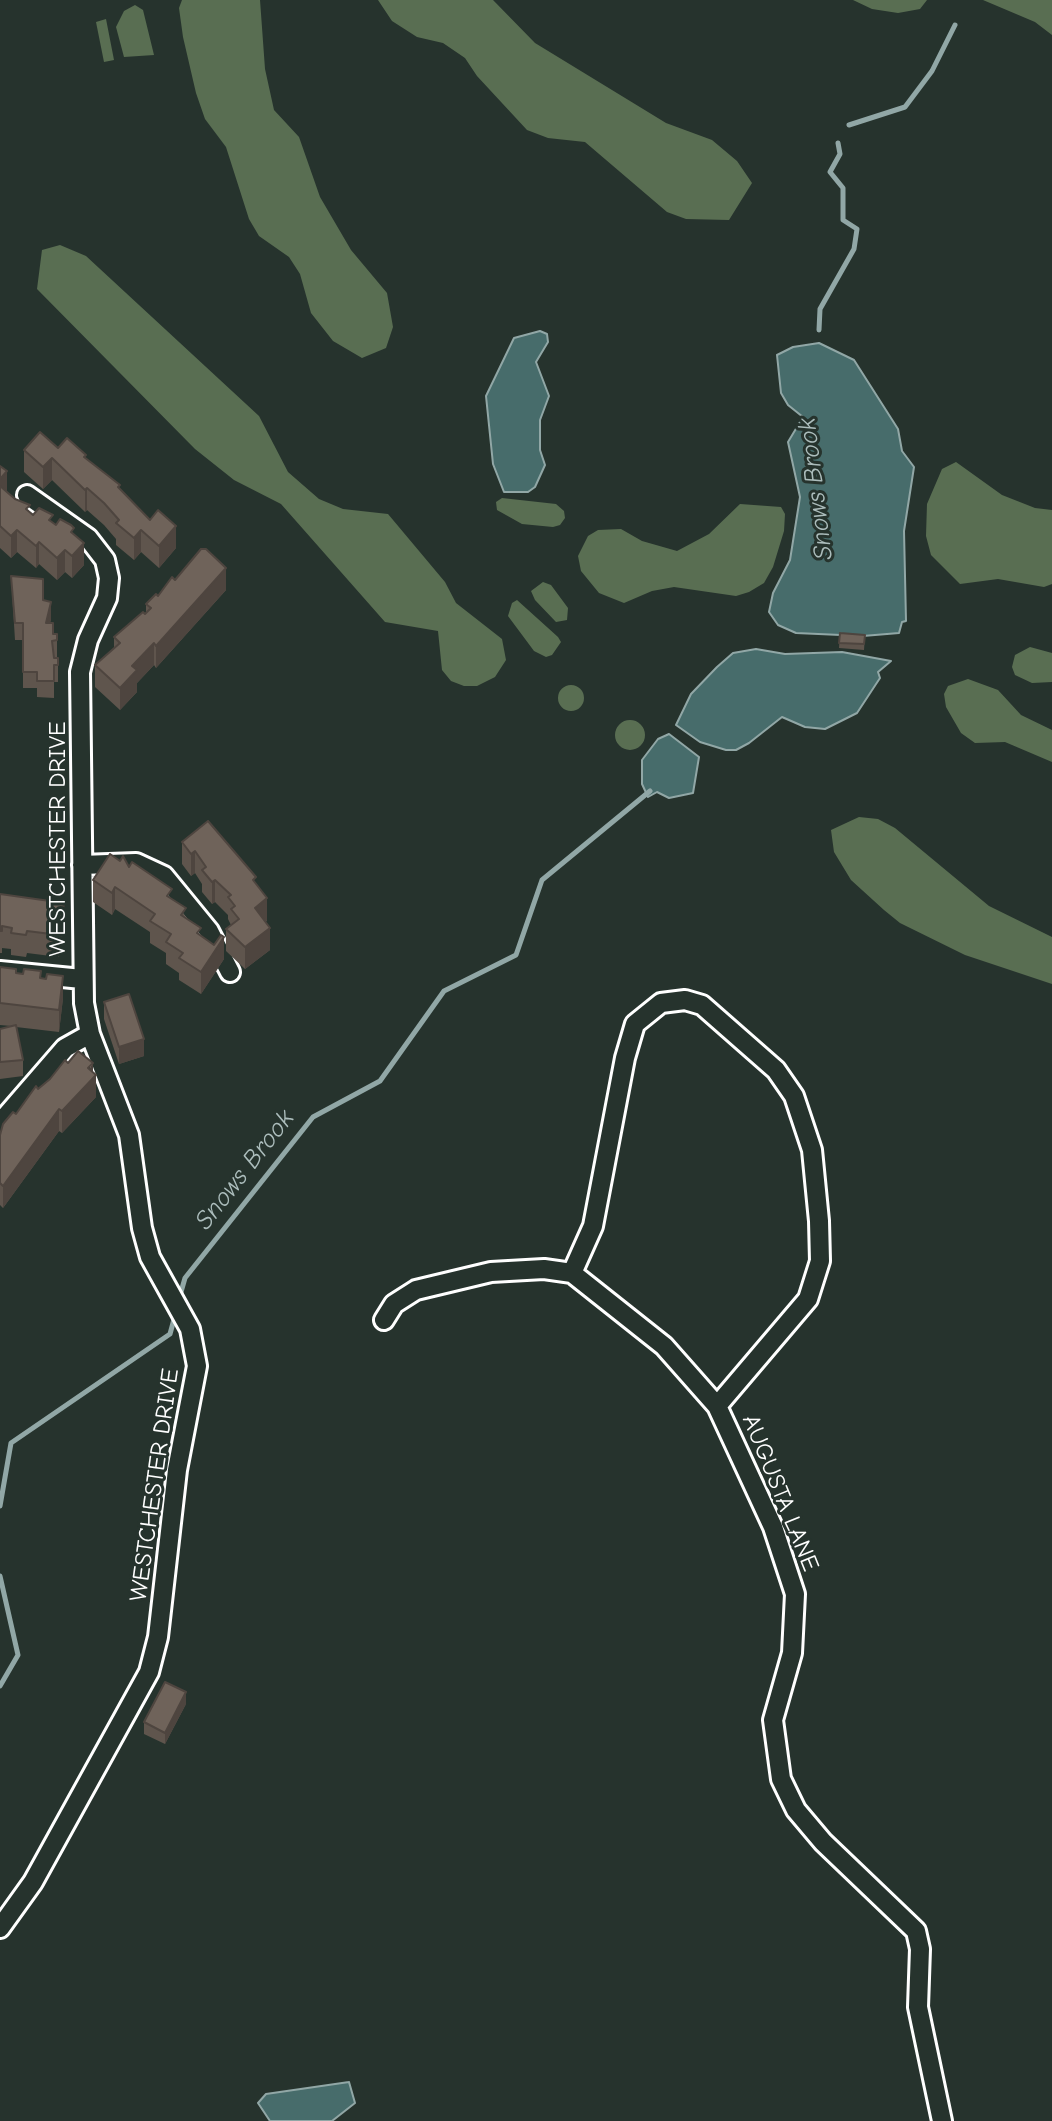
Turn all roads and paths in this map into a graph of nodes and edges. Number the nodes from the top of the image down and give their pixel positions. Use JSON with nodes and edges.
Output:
{"nodes":[{"id":1,"x":27,"y":495,"type":"dead end"},
{"id":2,"x":82,"y":865,"type":"junction"},
{"id":3,"x":0,"y":971,"type":"edge"},
{"id":4,"x":230,"y":972,"type":"dead end"},
{"id":5,"x":82,"y":979,"type":"junction"},
{"id":6,"x":90,"y":1034,"type":"junction"},
{"id":7,"x":0,"y":1123,"type":"edge"},
{"id":8,"x":572,"y":1273,"type":"junction"},
{"id":9,"x":384,"y":1320,"type":"dead end"},
{"id":10,"x":717,"y":1406,"type":"junction"},
{"id":11,"x":0,"y":1928,"type":"edge"},
{"id":12,"x":942,"y":2121,"type":"edge"}],
"edges":[{"from":1,"to":2,"type":"street","name":"WESTCHESTER DRIVE"},
{"from":2,"to":4,"type":"street"},
{"from":2,"to":5,"type":"street","name":"WESTCHESTER DRIVE"},
{"from":3,"to":5,"type":"street"},
{"from":5,"to":6,"type":"street","name":"WESTCHESTER DRIVE"},
{"from":6,"to":7,"type":"street"},
{"from":6,"to":11,"type":"street","name":"WESTCHESTER DRIVE"},
{"from":8,"to":9,"type":"street"},
{"from":8,"to":10,"type":"street","name":"AUGUSTA LANE"},
{"from":8,"to":10,"type":"street"},
{"from":10,"to":12,"type":"street","name":"AUGUSTA LANE"}]}
